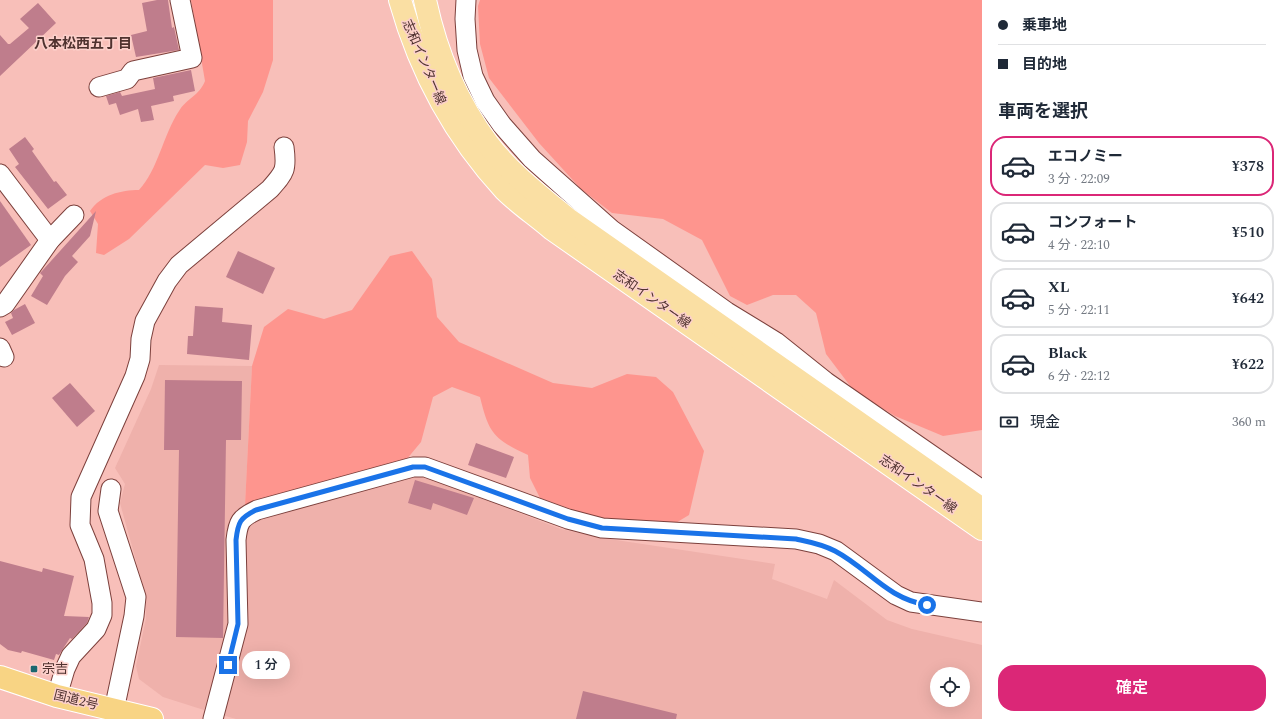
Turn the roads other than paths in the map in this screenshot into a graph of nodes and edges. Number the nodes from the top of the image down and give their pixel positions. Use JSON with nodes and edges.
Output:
{"nodes":[{"id":1,"x":180,"y":0,"type":"edge"},
{"id":2,"x":400,"y":0,"type":"edge"},
{"id":3,"x":425,"y":0,"type":"edge"},
{"id":4,"x":466,"y":0,"type":"edge"},
{"id":5,"x":99,"y":87,"type":"dead end"},
{"id":6,"x":284,"y":147,"type":"dead end"},
{"id":7,"x":0,"y":174,"type":"edge"},
{"id":8,"x":74,"y":215,"type":"dead end"},
{"id":9,"x":50,"y":240,"type":"junction"},
{"id":10,"x":0,"y":307,"type":"edge"},
{"id":11,"x":111,"y":489,"type":"dead end"},
{"id":12,"x":982,"y":490,"type":"edge"},
{"id":13,"x":982,"y":509,"type":"edge"},
{"id":14,"x":982,"y":529,"type":"edge"},
{"id":15,"x":982,"y":612,"type":"edge"},
{"id":16,"x":0,"y":677,"type":"edge"},
{"id":17,"x":57,"y":696,"type":"junction"},
{"id":18,"x":114,"y":710,"type":"junction"},
{"id":19,"x":152,"y":719,"type":"edge"},
{"id":20,"x":213,"y":719,"type":"edge"}],
"edges":[{"from":1,"to":5,"type":"street"},
{"from":2,"to":14,"type":"main road","name":"志和インター線"},
{"from":3,"to":13,"type":"main road","name":"志和インター線"},
{"from":4,"to":12,"type":"street"},
{"from":6,"to":17,"type":"street"},
{"from":7,"to":9,"type":"street"},
{"from":8,"to":9,"type":"street"},
{"from":9,"to":10,"type":"street"},
{"from":11,"to":18,"type":"street"},
{"from":15,"to":20,"type":"street"},
{"from":16,"to":17,"type":"highway","name":"国道2号"},
{"from":17,"to":18,"type":"highway","name":"国道2号"},
{"from":18,"to":19,"type":"highway","name":"国道2号"}]}
